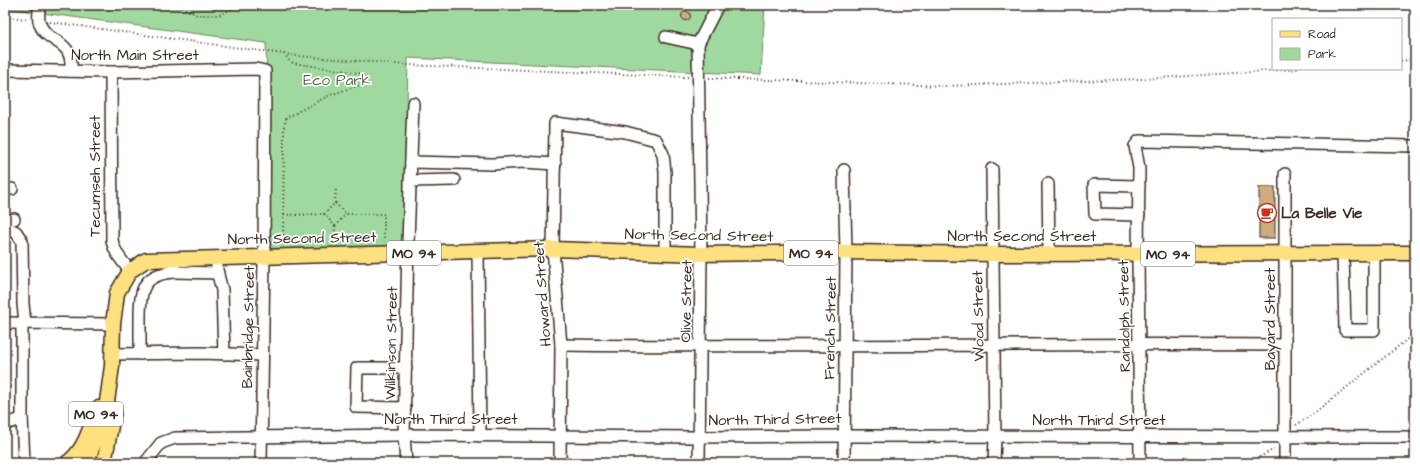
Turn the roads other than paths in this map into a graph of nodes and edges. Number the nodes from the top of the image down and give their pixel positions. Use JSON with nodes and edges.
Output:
{"nodes":[{"id":1,"x":40,"y":5,"type":"edge"},
{"id":2,"x":718,"y":5,"type":"edge"},
{"id":3,"x":666,"y":37,"type":"dead end"},
{"id":4,"x":698,"y":44,"type":"junction"},
{"id":5,"x":5,"y":70,"type":"edge"},
{"id":6,"x":71,"y":71,"type":"junction"},
{"id":7,"x":265,"y":71,"type":"joint"},
{"id":8,"x":111,"y":72,"type":"junction"},
{"id":9,"x":413,"y":103,"type":"dead end"},
{"id":10,"x":1415,"y":146,"type":"edge"},
{"id":11,"x":411,"y":162,"type":"junction"},
{"id":12,"x":555,"y":164,"type":"junction"},
{"id":13,"x":992,"y":169,"type":"dead end"},
{"id":14,"x":844,"y":170,"type":"dead end"},
{"id":15,"x":1285,"y":174,"type":"dead end"},
{"id":16,"x":454,"y":180,"type":"dead end"},
{"id":17,"x":410,"y":181,"type":"junction"},
{"id":18,"x":1048,"y":184,"type":"dead end"},
{"id":19,"x":1139,"y":186,"type":"junction"},
{"id":20,"x":1139,"y":215,"type":"junction"},
{"id":21,"x":5,"y":232,"type":"edge"},
{"id":22,"x":553,"y":249,"type":"junction"},
{"id":23,"x":478,"y":251,"type":"junction"},
{"id":24,"x":846,"y":252,"type":"junction"},
{"id":25,"x":408,"y":253,"type":"junction"},
{"id":26,"x":665,"y":253,"type":"junction"},
{"id":27,"x":1343,"y":253,"type":"junction"},
{"id":28,"x":1374,"y":253,"type":"junction"},
{"id":29,"x":1415,"y":253,"type":"edge"},
{"id":30,"x":701,"y":254,"type":"junction"},
{"id":31,"x":993,"y":254,"type":"junction"},
{"id":32,"x":1049,"y":254,"type":"junction"},
{"id":33,"x":1138,"y":254,"type":"junction"},
{"id":34,"x":1286,"y":254,"type":"junction"},
{"id":35,"x":264,"y":256,"type":"junction"},
{"id":36,"x":217,"y":257,"type":"junction"},
{"id":37,"x":174,"y":266,"type":"junction"},
{"id":38,"x":130,"y":271,"type":"junction"},
{"id":39,"x":218,"y":273,"type":"junction"},
{"id":40,"x":23,"y":323,"type":"junction"},
{"id":41,"x":5,"y":324,"type":"edge"},
{"id":42,"x":113,"y":324,"type":"junction"},
{"id":43,"x":1140,"y":344,"type":"junction"},
{"id":44,"x":561,"y":345,"type":"junction"},
{"id":45,"x":993,"y":345,"type":"junction"},
{"id":46,"x":1285,"y":345,"type":"junction"},
{"id":47,"x":844,"y":346,"type":"junction"},
{"id":48,"x":700,"y":347,"type":"junction"},
{"id":49,"x":140,"y":354,"type":"junction"},
{"id":50,"x":224,"y":354,"type":"junction"},
{"id":51,"x":262,"y":355,"type":"junction"},
{"id":52,"x":112,"y":360,"type":"junction"},
{"id":53,"x":406,"y":368,"type":"junction"},
{"id":54,"x":405,"y":408,"type":"junction"},
{"id":55,"x":22,"y":419,"type":"junction"},
{"id":56,"x":5,"y":424,"type":"edge"},
{"id":57,"x":404,"y":435,"type":"junction"},
{"id":58,"x":480,"y":436,"type":"junction"},
{"id":59,"x":844,"y":436,"type":"junction"},
{"id":60,"x":261,"y":437,"type":"junction"},
{"id":61,"x":560,"y":437,"type":"junction"},
{"id":62,"x":699,"y":437,"type":"junction"},
{"id":63,"x":995,"y":437,"type":"junction"},
{"id":64,"x":1140,"y":437,"type":"junction"},
{"id":65,"x":1285,"y":437,"type":"junction"},
{"id":66,"x":1415,"y":437,"type":"edge"},
{"id":67,"x":76,"y":462,"type":"edge"},
{"id":68,"x":24,"y":463,"type":"edge"},
{"id":69,"x":104,"y":463,"type":"edge"},
{"id":70,"x":145,"y":463,"type":"edge"},
{"id":71,"x":261,"y":463,"type":"edge"},
{"id":72,"x":406,"y":463,"type":"edge"},
{"id":73,"x":560,"y":463,"type":"edge"},
{"id":74,"x":699,"y":463,"type":"edge"},
{"id":75,"x":844,"y":463,"type":"edge"},
{"id":76,"x":994,"y":463,"type":"edge"},
{"id":77,"x":1140,"y":463,"type":"edge"},
{"id":78,"x":1285,"y":463,"type":"edge"}],
"edges":[{"from":1,"to":6,"type":"street"},
{"from":2,"to":4,"type":"street"},
{"from":3,"to":4,"type":"street"},
{"from":4,"to":30,"type":"street","name":"Olive Street"},
{"from":5,"to":6,"type":"street","name":"North Main Street"},
{"from":6,"to":8,"type":"street","name":"North Main Street"},
{"from":7,"to":8,"type":"street","name":"North Main Street"},
{"from":7,"to":35,"type":"street","name":"Bainbridge Street"},
{"from":8,"to":38,"type":"street","name":"Tecumseh Street"},
{"from":9,"to":11,"type":"street","name":"Wilkinson Street"},
{"from":10,"to":19,"type":"street","name":"Randolph Street"},
{"from":11,"to":12,"type":"street"},
{"from":11,"to":17,"type":"street","name":"Wilkinson Street"},
{"from":12,"to":22,"type":"street","name":"Howard Street"},
{"from":12,"to":26,"type":"street","name":"Howard Street"},
{"from":13,"to":31,"type":"street","name":"Wood Street"},
{"from":14,"to":24,"type":"street","name":"French Street"},
{"from":15,"to":34,"type":"street","name":"Bayard Street"},
{"from":16,"to":17,"type":"street"},
{"from":17,"to":25,"type":"street","name":"Wilkinson Street"},
{"from":18,"to":32,"type":"street"},
{"from":19,"to":20,"type":"street","name":"Randolph Street"},
{"from":19,"to":20,"type":"street"},
{"from":20,"to":33,"type":"street","name":"Randolph Street"},
{"from":21,"to":40,"type":"street"},
{"from":22,"to":23,"type":"main road","name":"North Second Street","number":"MO 94"},
{"from":22,"to":26,"type":"main road","name":"North Second Street","number":"MO 94"},
{"from":22,"to":44,"type":"street","name":"Howard Street"},
{"from":23,"to":25,"type":"main road","name":"North Second Street","number":"MO 94"},
{"from":23,"to":58,"type":"street"},
{"from":24,"to":30,"type":"main road","name":"North Second Street","number":"MO 94"},
{"from":24,"to":31,"type":"main road","name":"North Second Street","number":"MO 94"},
{"from":24,"to":47,"type":"street","name":"French Street"},
{"from":25,"to":35,"type":"main road","name":"North Second Street","number":"MO 94"},
{"from":25,"to":53,"type":"street","name":"Wilkinson Street"},
{"from":26,"to":30,"type":"main road","name":"North Second Street","number":"MO 94"},
{"from":27,"to":28,"type":"main road","name":"North Second Street","number":"MO 94"},
{"from":27,"to":28,"type":"street"},
{"from":27,"to":34,"type":"main road","name":"North Second Street","number":"MO 94"},
{"from":28,"to":29,"type":"main road","name":"North Second Street","number":"MO 94"},
{"from":30,"to":48,"type":"street","name":"Olive Street"},
{"from":31,"to":32,"type":"main road","name":"North Second Street","number":"MO 94"},
{"from":31,"to":45,"type":"street","name":"Wood Street"},
{"from":32,"to":33,"type":"main road","name":"North Second Street","number":"MO 94"},
{"from":33,"to":34,"type":"main road","name":"North Second Street","number":"MO 94"},
{"from":33,"to":43,"type":"street","name":"Randolph Street"},
{"from":34,"to":46,"type":"street","name":"Bayard Street"},
{"from":35,"to":36,"type":"main road","name":"North Second Street","number":"MO 94"},
{"from":35,"to":51,"type":"street","name":"Bainbridge Street"},
{"from":36,"to":37,"type":"main road","name":"North Second Street","number":"MO 94"},
{"from":36,"to":39,"type":"street"},
{"from":37,"to":38,"type":"main road","name":"North Second Street","number":"MO 94"},
{"from":37,"to":39,"type":"street"},
{"from":37,"to":49,"type":"street"},
{"from":38,"to":42,"type":"main road","number":"MO 94"},
{"from":39,"to":50,"type":"street"},
{"from":40,"to":41,"type":"street"},
{"from":40,"to":42,"type":"street"},
{"from":40,"to":55,"type":"street"},
{"from":42,"to":52,"type":"main road","number":"MO 94"},
{"from":43,"to":45,"type":"street"},
{"from":43,"to":46,"type":"street"},
{"from":43,"to":64,"type":"street","name":"Randolph Street"},
{"from":44,"to":48,"type":"street"},
{"from":44,"to":61,"type":"street","name":"Howard Street"},
{"from":45,"to":47,"type":"street"},
{"from":45,"to":63,"type":"street","name":"Wood Street"},
{"from":46,"to":65,"type":"street","name":"Bayard Street"},
{"from":47,"to":48,"type":"street"},
{"from":47,"to":59,"type":"street","name":"French Street"},
{"from":48,"to":62,"type":"street","name":"Olive Street"},
{"from":49,"to":50,"type":"street"},
{"from":49,"to":52,"type":"street"},
{"from":50,"to":51,"type":"street"},
{"from":51,"to":60,"type":"street","name":"Bainbridge Street"},
{"from":52,"to":67,"type":"main road"},
{"from":52,"to":69,"type":"main road","number":"MO 94"},
{"from":53,"to":54,"type":"street","name":"Wilkinson Street"},
{"from":53,"to":54,"type":"street"},
{"from":54,"to":57,"type":"street","name":"Wilkinson Street"},
{"from":55,"to":56,"type":"street"},
{"from":55,"to":68,"type":"street"},
{"from":57,"to":58,"type":"street","name":"North Third Street"},
{"from":57,"to":60,"type":"street","name":"North Third Street"},
{"from":57,"to":72,"type":"street","name":"Wilkinson Street"},
{"from":58,"to":61,"type":"street","name":"North Third Street"},
{"from":59,"to":62,"type":"street","name":"North Third Street"},
{"from":59,"to":63,"type":"street","name":"North Third Street"},
{"from":59,"to":75,"type":"street","name":"French Street"},
{"from":60,"to":70,"type":"street","name":"North Third Street"},
{"from":60,"to":71,"type":"street","name":"Bainbridge Street"},
{"from":61,"to":62,"type":"street","name":"North Third Street"},
{"from":61,"to":73,"type":"street","name":"Howard Street"},
{"from":62,"to":74,"type":"street","name":"Olive Street"},
{"from":63,"to":64,"type":"street","name":"North Third Street"},
{"from":63,"to":76,"type":"street","name":"Wood Street"},
{"from":64,"to":65,"type":"street","name":"North Third Street"},
{"from":64,"to":77,"type":"street","name":"Randolph Street"},
{"from":65,"to":66,"type":"street","name":"North Third Street"},
{"from":65,"to":78,"type":"street","name":"Bayard Street"}]}
